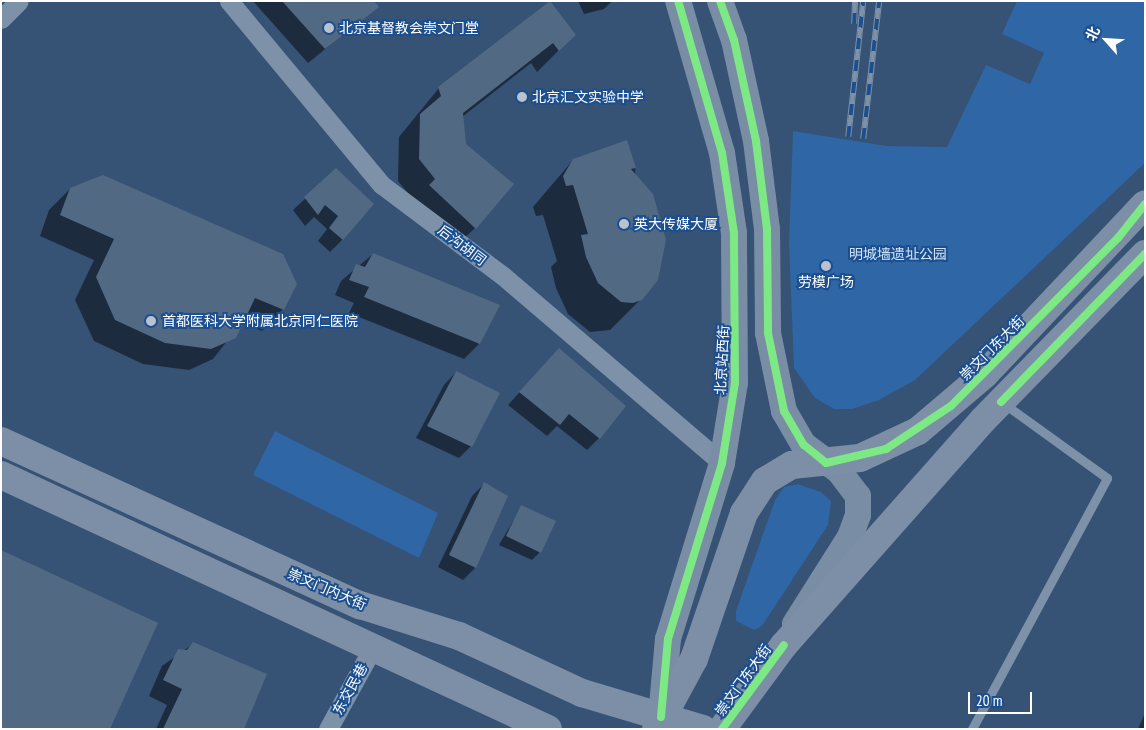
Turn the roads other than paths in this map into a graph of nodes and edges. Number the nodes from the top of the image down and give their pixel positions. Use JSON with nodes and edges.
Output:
{"nodes":[{"id":1,"x":20,"y":1,"type":"edge"},
{"id":2,"x":229,"y":1,"type":"edge"},
{"id":3,"x":678,"y":1,"type":"edge"},
{"id":4,"x":720,"y":1,"type":"edge"},
{"id":5,"x":1,"y":19,"type":"edge"},
{"id":6,"x":1145,"y":204,"type":"edge"},
{"id":7,"x":1145,"y":254,"type":"edge"},
{"id":8,"x":1001,"y":402,"type":"junction"},
{"id":9,"x":1,"y":441,"type":"edge"},
{"id":10,"x":722,"y":463,"type":"junction"},
{"id":11,"x":826,"y":463,"type":"junction"},
{"id":12,"x":1,"y":475,"type":"edge"},
{"id":13,"x":784,"y":645,"type":"junction"},
{"id":14,"x":372,"y":649,"type":"junction"},
{"id":15,"x":659,"y":723,"type":"edge"},
{"id":16,"x":328,"y":729,"type":"edge"},
{"id":17,"x":548,"y":729,"type":"edge"},
{"id":18,"x":703,"y":729,"type":"edge"},
{"id":19,"x":722,"y":729,"type":"edge"},
{"id":20,"x":972,"y":729,"type":"edge"}],
"edges":[{"from":1,"to":5,"type":"street"},
{"from":2,"to":10,"type":"street","name":"后沟胡同"},
{"from":3,"to":10,"type":"main road","name":"北京站西街"},
{"from":4,"to":11,"type":"main road"},
{"from":6,"to":11,"type":"main road","name":"崇文门东大街"},
{"from":7,"to":8,"type":"main road","name":"崇文门东大街"},
{"from":8,"to":13,"type":"main road","name":"崇文门东大街"},
{"from":8,"to":20,"type":"lane"},
{"from":9,"to":15,"type":"main road","name":"崇文门内大街"},
{"from":10,"to":15,"type":"main road","name":"北京站西街"},
{"from":11,"to":13,"type":"main road","name":"崇文门东大街"},
{"from":11,"to":15,"type":"main road"},
{"from":12,"to":14,"type":"main road"},
{"from":13,"to":19,"type":"main road","name":"崇文门东大街"},
{"from":14,"to":16,"type":"street","name":"东交民巷"},
{"from":14,"to":17,"type":"main road"},
{"from":15,"to":18,"type":"main road","name":"崇文门内大街"}]}
